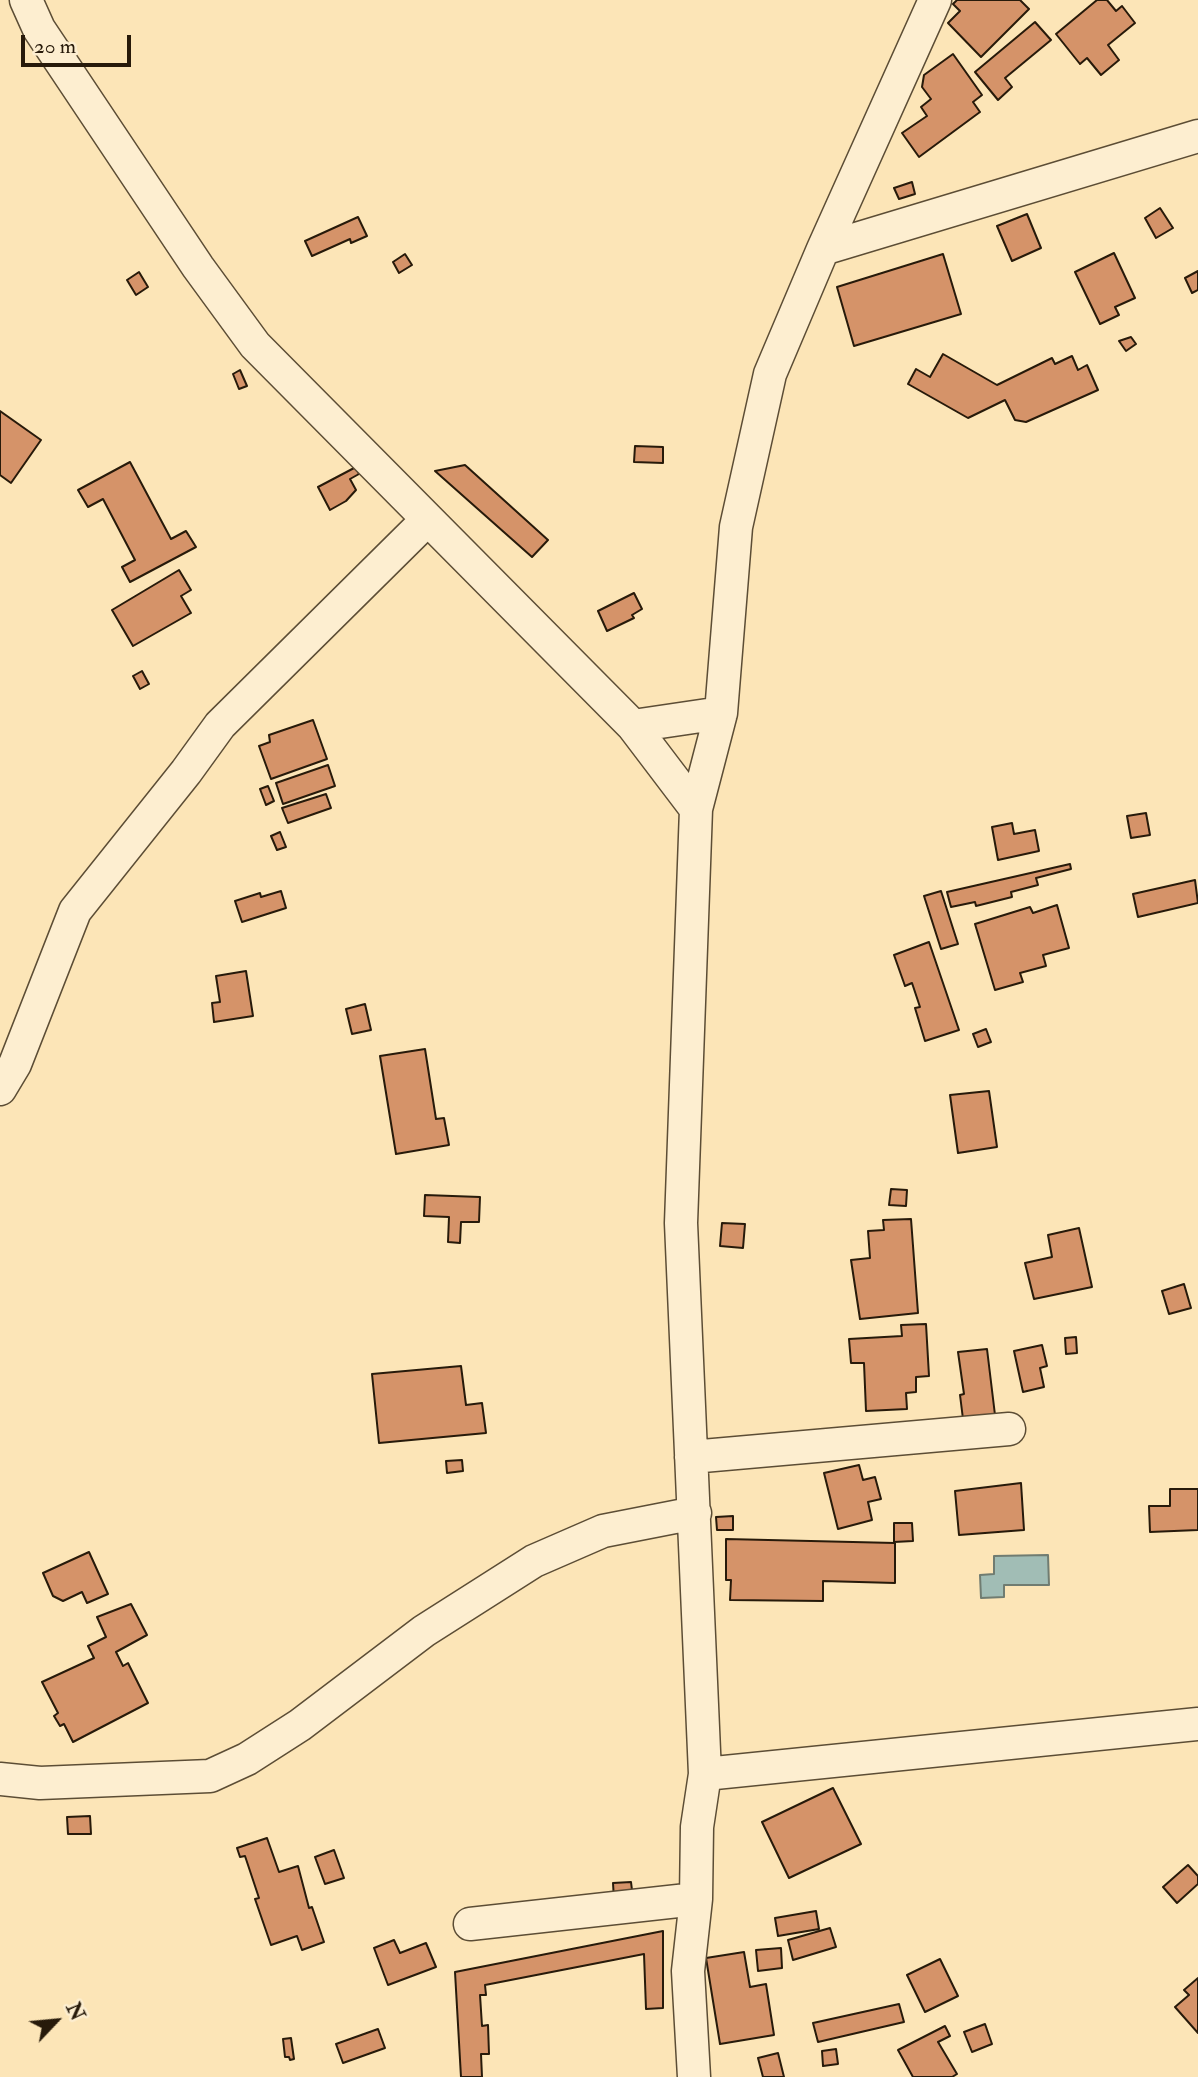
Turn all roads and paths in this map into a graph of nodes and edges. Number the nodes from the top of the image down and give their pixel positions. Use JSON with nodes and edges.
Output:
{"nodes":[{"id":1,"x":26,"y":0,"type":"edge"},
{"id":2,"x":935,"y":0,"type":"edge"},
{"id":3,"x":1198,"y":136,"type":"edge"},
{"id":4,"x":823,"y":249,"type":"junction"},
{"id":5,"x":427,"y":520,"type":"junction"},
{"id":6,"x":721,"y":713,"type":"junction"},
{"id":7,"x":633,"y":726,"type":"junction"},
{"id":8,"x":696,"y":809,"type":"junction"},
{"id":9,"x":0,"y":1089,"type":"edge"},
{"id":10,"x":1009,"y":1429,"type":"dead end"},
{"id":11,"x":691,"y":1457,"type":"junction"},
{"id":12,"x":695,"y":1513,"type":"junction"},
{"id":13,"x":1198,"y":1724,"type":"edge"},
{"id":14,"x":705,"y":1774,"type":"junction"},
{"id":15,"x":0,"y":1779,"type":"edge"},
{"id":16,"x":696,"y":1899,"type":"junction"},
{"id":17,"x":470,"y":1924,"type":"dead end"},
{"id":18,"x":695,"y":2077,"type":"edge"}],
"edges":[{"from":1,"to":5,"type":"street"},
{"from":2,"to":4,"type":"street"},
{"from":3,"to":4,"type":"street"},
{"from":4,"to":6,"type":"street"},
{"from":5,"to":7,"type":"street"},
{"from":5,"to":9,"type":"street"},
{"from":6,"to":7,"type":"street"},
{"from":6,"to":8,"type":"street"},
{"from":7,"to":8,"type":"street"},
{"from":8,"to":11,"type":"street"},
{"from":10,"to":11,"type":"street"},
{"from":11,"to":12,"type":"street"},
{"from":12,"to":14,"type":"street"},
{"from":12,"to":15,"type":"street"},
{"from":13,"to":14,"type":"street"},
{"from":14,"to":16,"type":"street"},
{"from":16,"to":17,"type":"street"},
{"from":16,"to":18,"type":"street"}]}
